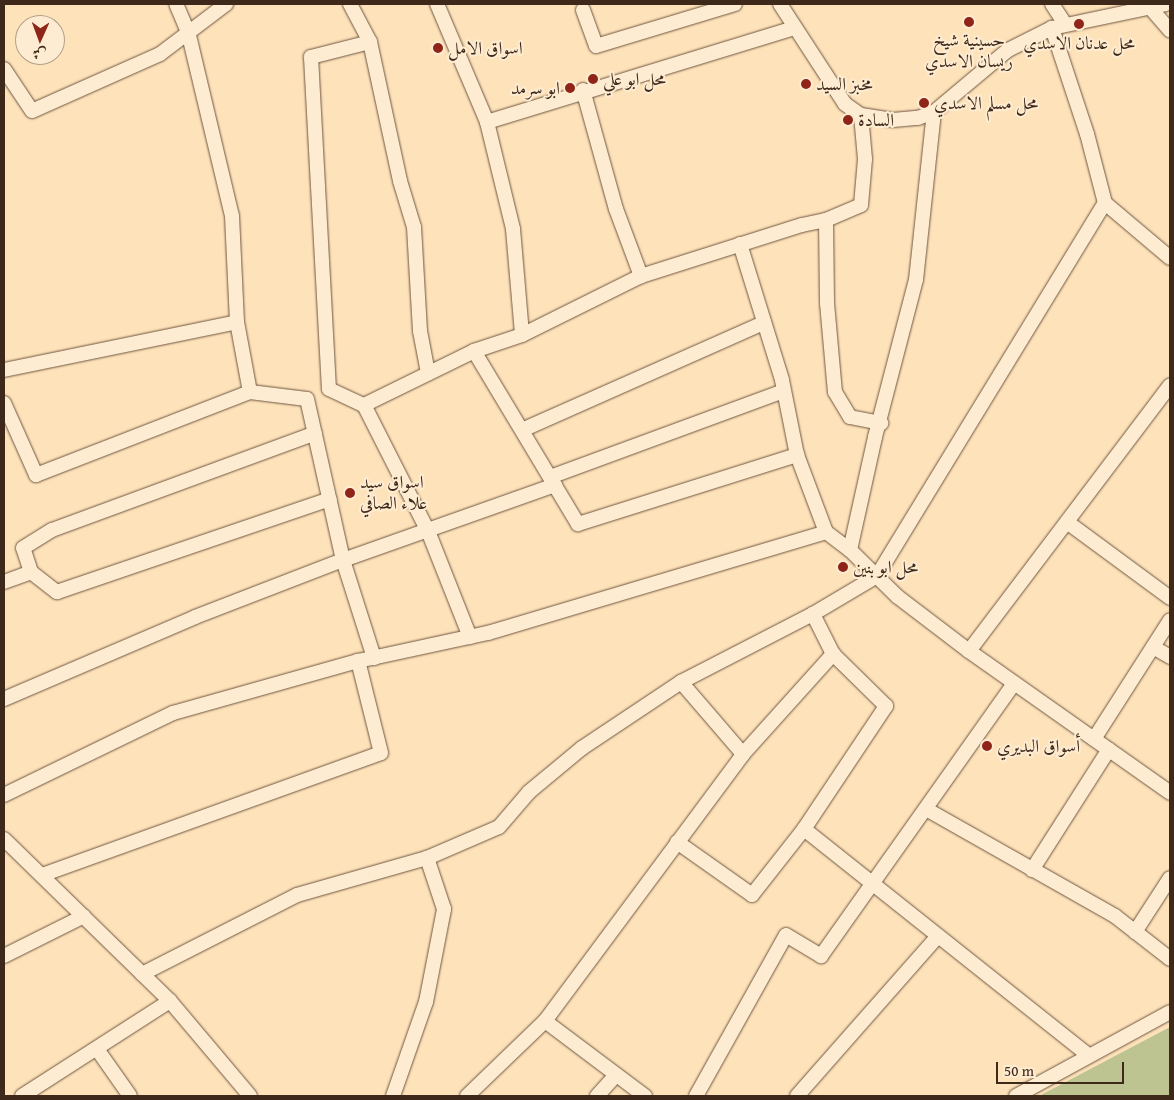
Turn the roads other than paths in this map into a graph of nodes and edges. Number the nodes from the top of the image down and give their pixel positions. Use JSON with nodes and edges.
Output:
{"nodes":[{"id":1,"x":176,"y":4,"type":"edge"},
{"id":2,"x":226,"y":4,"type":"edge"},
{"id":3,"x":350,"y":4,"type":"edge"},
{"id":4,"x":437,"y":4,"type":"edge"},
{"id":5,"x":734,"y":4,"type":"edge"},
{"id":6,"x":780,"y":4,"type":"edge"},
{"id":7,"x":1052,"y":4,"type":"edge"},
{"id":8,"x":1166,"y":4,"type":"edge"},
{"id":9,"x":1150,"y":6,"type":"edge"},
{"id":10,"x":583,"y":10,"type":"dead end"},
{"id":11,"x":1058,"y":26,"type":"junction"},
{"id":12,"x":795,"y":28,"type":"junction"},
{"id":13,"x":1170,"y":30,"type":"edge"},
{"id":14,"x":188,"y":32,"type":"junction"},
{"id":15,"x":370,"y":42,"type":"junction"},
{"id":16,"x":4,"y":69,"type":"edge"},
{"id":17,"x":583,"y":90,"type":"junction"},
{"id":18,"x":934,"y":112,"type":"junction"},
{"id":19,"x":860,"y":115,"type":"junction"},
{"id":20,"x":487,"y":122,"type":"junction"},
{"id":21,"x":1105,"y":203,"type":"junction"},
{"id":22,"x":826,"y":220,"type":"junction"},
{"id":23,"x":740,"y":244,"type":"junction"},
{"id":24,"x":1170,"y":258,"type":"edge"},
{"id":25,"x":641,"y":276,"type":"junction"},
{"id":26,"x":237,"y":322,"type":"junction"},
{"id":27,"x":764,"y":323,"type":"junction"},
{"id":28,"x":522,"y":335,"type":"junction"},
{"id":29,"x":474,"y":351,"type":"junction"},
{"id":30,"x":4,"y":370,"type":"edge"},
{"id":31,"x":428,"y":373,"type":"junction"},
{"id":32,"x":1170,"y":385,"type":"edge"},
{"id":33,"x":329,"y":389,"type":"junction"},
{"id":34,"x":784,"y":391,"type":"junction"},
{"id":35,"x":250,"y":392,"type":"junction"},
{"id":36,"x":307,"y":399,"type":"junction"},
{"id":37,"x":4,"y":403,"type":"edge"},
{"id":38,"x":364,"y":405,"type":"junction"},
{"id":39,"x":881,"y":423,"type":"junction"},
{"id":40,"x":522,"y":430,"type":"junction"},
{"id":41,"x":315,"y":433,"type":"junction"},
{"id":42,"x":797,"y":454,"type":"junction"},
{"id":43,"x":552,"y":481,"type":"junction"},
{"id":44,"x":330,"y":499,"type":"junction"},
{"id":45,"x":1067,"y":522,"type":"junction"},
{"id":46,"x":428,"y":531,"type":"junction"},
{"id":47,"x":826,"y":532,"type":"junction"},
{"id":48,"x":850,"y":550,"type":"junction"},
{"id":49,"x":343,"y":560,"type":"junction"},
{"id":50,"x":31,"y":572,"type":"junction"},
{"id":51,"x":877,"y":576,"type":"junction"},
{"id":52,"x":4,"y":582,"type":"edge"},
{"id":53,"x":1170,"y":598,"type":"edge"},
{"id":54,"x":813,"y":614,"type":"junction"},
{"id":55,"x":1170,"y":620,"type":"edge"},
{"id":56,"x":470,"y":637,"type":"junction"},
{"id":57,"x":1153,"y":647,"type":"junction"},
{"id":58,"x":969,"y":651,"type":"junction"},
{"id":59,"x":834,"y":654,"type":"junction"},
{"id":60,"x":1170,"y":657,"type":"edge"},
{"id":61,"x":374,"y":658,"type":"junction"},
{"id":62,"x":358,"y":662,"type":"junction"},
{"id":63,"x":681,"y":682,"type":"junction"},
{"id":64,"x":1014,"y":683,"type":"junction"},
{"id":65,"x":4,"y":699,"type":"edge"},
{"id":66,"x":1094,"y":739,"type":"junction"},
{"id":67,"x":1109,"y":749,"type":"junction"},
{"id":68,"x":743,"y":754,"type":"junction"},
{"id":69,"x":1170,"y":793,"type":"edge"},
{"id":70,"x":4,"y":795,"type":"edge"},
{"id":71,"x":926,"y":808,"type":"junction"},
{"id":72,"x":804,"y":829,"type":"junction"},
{"id":73,"x":4,"y":839,"type":"edge"},
{"id":74,"x":677,"y":842,"type":"junction"},
{"id":75,"x":427,"y":858,"type":"junction"},
{"id":76,"x":1032,"y":870,"type":"junction"},
{"id":77,"x":42,"y":875,"type":"junction"},
{"id":78,"x":1170,"y":878,"type":"edge"},
{"id":79,"x":871,"y":886,"type":"junction"},
{"id":80,"x":84,"y":916,"type":"junction"},
{"id":81,"x":1135,"y":932,"type":"junction"},
{"id":82,"x":937,"y":937,"type":"junction"},
{"id":83,"x":4,"y":956,"type":"edge"},
{"id":84,"x":1170,"y":959,"type":"edge"},
{"id":85,"x":142,"y":974,"type":"junction"},
{"id":86,"x":170,"y":1001,"type":"junction"},
{"id":87,"x":1170,"y":1012,"type":"edge"},
{"id":88,"x":545,"y":1021,"type":"junction"},
{"id":89,"x":97,"y":1049,"type":"junction"},
{"id":90,"x":1088,"y":1056,"type":"junction"},
{"id":91,"x":616,"y":1075,"type":"junction"},
{"id":92,"x":22,"y":1096,"type":"edge"},
{"id":93,"x":130,"y":1096,"type":"edge"},
{"id":94,"x":250,"y":1096,"type":"edge"},
{"id":95,"x":393,"y":1096,"type":"edge"},
{"id":96,"x":467,"y":1096,"type":"edge"},
{"id":97,"x":597,"y":1096,"type":"edge"},
{"id":98,"x":644,"y":1096,"type":"edge"},
{"id":99,"x":696,"y":1096,"type":"edge"},
{"id":100,"x":797,"y":1096,"type":"edge"},
{"id":101,"x":1016,"y":1096,"type":"edge"}],
"edges":[{"from":1,"to":14,"type":"street"},
{"from":2,"to":14,"type":"street"},
{"from":3,"to":15,"type":"street"},
{"from":4,"to":20,"type":"street"},
{"from":5,"to":10,"type":"street"},
{"from":6,"to":12,"type":"street"},
{"from":7,"to":11,"type":"street"},
{"from":8,"to":9,"type":"street"},
{"from":9,"to":11,"type":"street"},
{"from":9,"to":13,"type":"street"},
{"from":11,"to":18,"type":"street"},
{"from":11,"to":21,"type":"street"},
{"from":12,"to":17,"type":"street"},
{"from":12,"to":19,"type":"street"},
{"from":14,"to":16,"type":"street"},
{"from":14,"to":26,"type":"street"},
{"from":15,"to":31,"type":"street"},
{"from":15,"to":33,"type":"street"},
{"from":17,"to":20,"type":"street"},
{"from":17,"to":25,"type":"street"},
{"from":18,"to":19,"type":"street"},
{"from":18,"to":39,"type":"street"},
{"from":19,"to":22,"type":"street"},
{"from":20,"to":28,"type":"street"},
{"from":21,"to":24,"type":"street"},
{"from":21,"to":51,"type":"street"},
{"from":22,"to":23,"type":"street"},
{"from":22,"to":39,"type":"street"},
{"from":23,"to":25,"type":"street"},
{"from":23,"to":27,"type":"street"},
{"from":25,"to":28,"type":"street"},
{"from":26,"to":30,"type":"street"},
{"from":26,"to":35,"type":"street"},
{"from":27,"to":34,"type":"street"},
{"from":27,"to":40,"type":"street"},
{"from":28,"to":29,"type":"street"},
{"from":29,"to":31,"type":"street"},
{"from":29,"to":40,"type":"street"},
{"from":31,"to":38,"type":"street"},
{"from":32,"to":45,"type":"street"},
{"from":33,"to":36,"type":"street"},
{"from":33,"to":38,"type":"street"},
{"from":34,"to":42,"type":"street"},
{"from":34,"to":43,"type":"street"},
{"from":35,"to":36,"type":"street"},
{"from":35,"to":37,"type":"street"},
{"from":36,"to":41,"type":"street"},
{"from":38,"to":46,"type":"street"},
{"from":39,"to":48,"type":"street"},
{"from":40,"to":43,"type":"street"},
{"from":41,"to":44,"type":"street"},
{"from":41,"to":50,"type":"street"},
{"from":42,"to":43,"type":"street"},
{"from":42,"to":47,"type":"street"},
{"from":43,"to":46,"type":"street"},
{"from":44,"to":49,"type":"street"},
{"from":44,"to":50,"type":"street"},
{"from":45,"to":53,"type":"street"},
{"from":45,"to":58,"type":"street"},
{"from":46,"to":49,"type":"street"},
{"from":46,"to":56,"type":"street"},
{"from":47,"to":48,"type":"street"},
{"from":47,"to":56,"type":"street"},
{"from":48,"to":51,"type":"street"},
{"from":49,"to":61,"type":"street"},
{"from":49,"to":65,"type":"street"},
{"from":50,"to":52,"type":"street"},
{"from":51,"to":54,"type":"street"},
{"from":51,"to":58,"type":"street"},
{"from":54,"to":59,"type":"street"},
{"from":54,"to":63,"type":"street"},
{"from":55,"to":57,"type":"street"},
{"from":56,"to":61,"type":"street"},
{"from":57,"to":60,"type":"street"},
{"from":57,"to":66,"type":"street"},
{"from":58,"to":64,"type":"street"},
{"from":59,"to":68,"type":"street"},
{"from":59,"to":72,"type":"street"},
{"from":61,"to":62,"type":"street"},
{"from":62,"to":70,"type":"street"},
{"from":62,"to":77,"type":"street"},
{"from":63,"to":68,"type":"street"},
{"from":63,"to":75,"type":"street"},
{"from":64,"to":66,"type":"street"},
{"from":64,"to":71,"type":"street"},
{"from":66,"to":67,"type":"street"},
{"from":67,"to":69,"type":"street"},
{"from":67,"to":76,"type":"street"},
{"from":68,"to":74,"type":"street"},
{"from":71,"to":76,"type":"street"},
{"from":71,"to":79,"type":"street"},
{"from":72,"to":74,"type":"street"},
{"from":72,"to":79,"type":"street"},
{"from":73,"to":77,"type":"street"},
{"from":74,"to":88,"type":"street"},
{"from":75,"to":85,"type":"street"},
{"from":75,"to":95,"type":"street"},
{"from":76,"to":81,"type":"street"},
{"from":77,"to":80,"type":"street"},
{"from":78,"to":81,"type":"street"},
{"from":79,"to":82,"type":"street"},
{"from":79,"to":99,"type":"street"},
{"from":80,"to":83,"type":"street"},
{"from":80,"to":85,"type":"street"},
{"from":81,"to":84,"type":"street"},
{"from":82,"to":90,"type":"street"},
{"from":82,"to":100,"type":"street"},
{"from":85,"to":86,"type":"street"},
{"from":86,"to":89,"type":"street"},
{"from":86,"to":94,"type":"street"},
{"from":87,"to":90,"type":"street"},
{"from":88,"to":91,"type":"street"},
{"from":88,"to":96,"type":"street"},
{"from":89,"to":92,"type":"street"},
{"from":89,"to":93,"type":"street"},
{"from":90,"to":101,"type":"street"},
{"from":91,"to":97,"type":"street"},
{"from":91,"to":98,"type":"street"}]}
